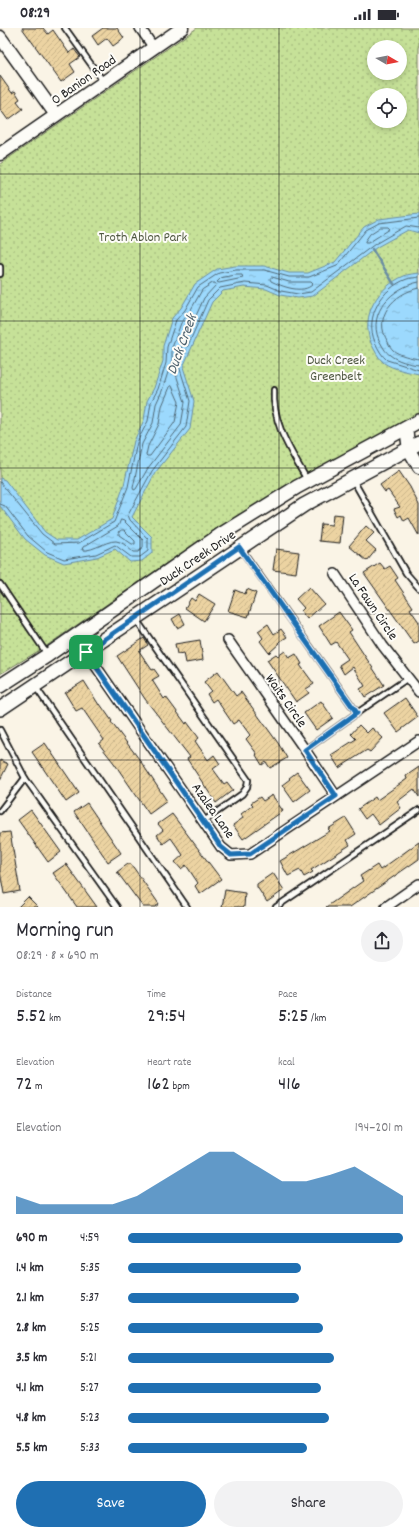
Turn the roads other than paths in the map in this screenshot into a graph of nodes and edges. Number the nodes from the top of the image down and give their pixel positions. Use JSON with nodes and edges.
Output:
{"nodes":[{"id":1,"x":65,"y":28,"type":"edge"},
{"id":2,"x":140,"y":28,"type":"edge"},
{"id":3,"x":182,"y":28,"type":"edge"},
{"id":4,"x":0,"y":37,"type":"edge"},
{"id":5,"x":154,"y":48,"type":"junction"},
{"id":6,"x":104,"y":82,"type":"junction"},
{"id":7,"x":56,"y":115,"type":"junction"},
{"id":8,"x":1,"y":150,"type":"edge"},
{"id":9,"x":0,"y":267,"type":"edge"},
{"id":10,"x":0,"y":274,"type":"edge"},
{"id":11,"x":274,"y":390,"type":"dead end"},
{"id":12,"x":419,"y":421,"type":"edge"},
{"id":13,"x":406,"y":428,"type":"junction"},
{"id":14,"x":419,"y":439,"type":"edge"},
{"id":15,"x":414,"y":447,"type":"edge"},
{"id":16,"x":419,"y":467,"type":"edge"},
{"id":17,"x":352,"y":478,"type":"junction"},
{"id":18,"x":308,"y":481,"type":"junction"},
{"id":19,"x":239,"y":547,"type":"junction"},
{"id":20,"x":335,"y":574,"type":"dead end"},
{"id":21,"x":0,"y":584,"type":"edge"},
{"id":22,"x":419,"y":588,"type":"edge"},
{"id":23,"x":135,"y":618,"type":"junction"},
{"id":24,"x":75,"y":636,"type":"junction"},
{"id":25,"x":228,"y":640,"type":"dead end"},
{"id":26,"x":86,"y":652,"type":"junction"},
{"id":27,"x":48,"y":655,"type":"junction"},
{"id":28,"x":408,"y":678,"type":"junction"},
{"id":29,"x":0,"y":686,"type":"edge"},
{"id":30,"x":34,"y":686,"type":"junction"},
{"id":31,"x":419,"y":692,"type":"edge"},
{"id":32,"x":0,"y":709,"type":"edge"},
{"id":33,"x":357,"y":713,"type":"junction"},
{"id":34,"x":0,"y":730,"type":"edge"},
{"id":35,"x":419,"y":741,"type":"edge"},
{"id":36,"x":305,"y":750,"type":"junction"},
{"id":37,"x":24,"y":778,"type":"junction"},
{"id":38,"x":336,"y":796,"type":"junction"},
{"id":39,"x":419,"y":810,"type":"edge"},
{"id":40,"x":0,"y":811,"type":"edge"},
{"id":41,"x":204,"y":821,"type":"junction"},
{"id":42,"x":419,"y":884,"type":"edge"},
{"id":43,"x":117,"y":907,"type":"edge"},
{"id":44,"x":187,"y":907,"type":"edge"},
{"id":45,"x":276,"y":907,"type":"edge"},
{"id":46,"x":386,"y":907,"type":"edge"}],
"edges":[{"from":1,"to":6,"type":"lane"},
{"from":2,"to":5,"type":"street"},
{"from":3,"to":5,"type":"street","name":"O Banion Road"},
{"from":4,"to":7,"type":"street"},
{"from":5,"to":6,"type":"street","name":"O Banion Road"},
{"from":6,"to":7,"type":"street","name":"O Banion Road"},
{"from":7,"to":8,"type":"street","name":"O Banion Road"},
{"from":9,"to":10,"type":"lane"},
{"from":11,"to":18,"type":"lane"},
{"from":12,"to":13,"type":"main road","name":"Duck Creek Drive"},
{"from":13,"to":14,"type":"street"},
{"from":13,"to":15,"type":"street"},
{"from":13,"to":18,"type":"main road","name":"Duck Creek Drive"},
{"from":15,"to":16,"type":"street"},
{"from":15,"to":17,"type":"main road","name":"Duck Creek Drive"},
{"from":17,"to":19,"type":"main road","name":"Duck Creek Drive"},
{"from":17,"to":22,"type":"lane"},
{"from":18,"to":24,"type":"main road","name":"Duck Creek Drive"},
{"from":19,"to":23,"type":"main road","name":"Duck Creek Drive"},
{"from":19,"to":33,"type":"lane"},
{"from":20,"to":28,"type":"street","name":"La Fawn Circle"},
{"from":21,"to":27,"type":"lane"},
{"from":23,"to":26,"type":"main road","name":"Duck Creek Drive"},
{"from":23,"to":41,"type":"lane"},
{"from":24,"to":26,"type":"street","name":"Azalea Lane"},
{"from":24,"to":27,"type":"main road","name":"Duck Creek Drive"},
{"from":25,"to":36,"type":"street","name":"Waits Circle"},
{"from":26,"to":30,"type":"main road","name":"Duck Creek Drive"},
{"from":26,"to":41,"type":"street","name":"Azalea Lane"},
{"from":27,"to":29,"type":"main road","name":"Duck Creek Drive"},
{"from":28,"to":31,"type":"street","name":"La Fawn Circle"},
{"from":28,"to":33,"type":"lane"},
{"from":30,"to":32,"type":"main road","name":"Duck Creek Drive"},
{"from":30,"to":44,"type":"lane"},
{"from":33,"to":36,"type":"lane"},
{"from":34,"to":37,"type":"lane"},
{"from":35,"to":38,"type":"street","name":"Azalea Lane"},
{"from":36,"to":38,"type":"street","name":"Waits Circle"},
{"from":37,"to":40,"type":"lane"},
{"from":37,"to":43,"type":"lane"},
{"from":38,"to":41,"type":"street","name":"Azalea Lane"},
{"from":39,"to":45,"type":"lane"},
{"from":42,"to":46,"type":"street"}]}
